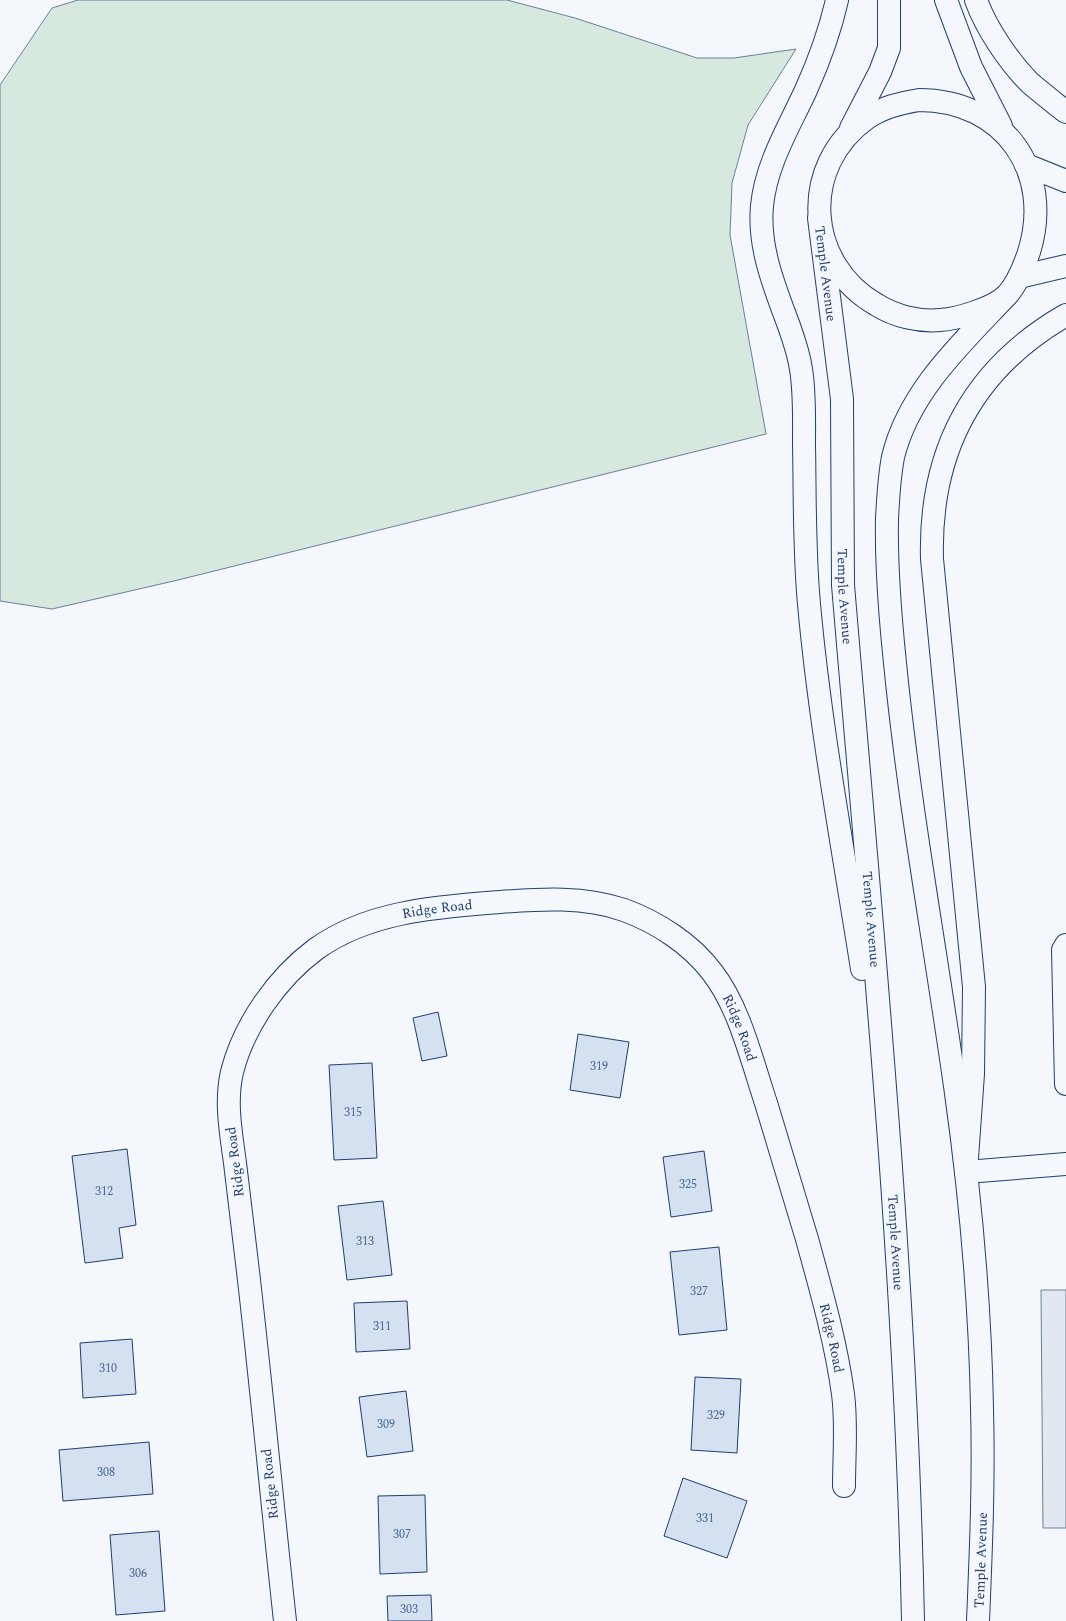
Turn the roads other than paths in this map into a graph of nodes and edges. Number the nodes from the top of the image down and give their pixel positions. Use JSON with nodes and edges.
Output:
{"nodes":[{"id":1,"x":836,"y":0,"type":"edge"},
{"id":2,"x":889,"y":0,"type":"edge"},
{"id":3,"x":946,"y":0,"type":"edge"},
{"id":4,"x":976,"y":0,"type":"edge"},
{"id":5,"x":1066,"y":112,"type":"edge"},
{"id":6,"x":1004,"y":133,"type":"junction"},
{"id":7,"x":848,"y":135,"type":"junction"},
{"id":8,"x":1026,"y":165,"type":"junction"},
{"id":9,"x":1066,"y":181,"type":"edge"},
{"id":10,"x":819,"y":218,"type":"junction"},
{"id":11,"x":1066,"y":266,"type":"edge"},
{"id":12,"x":1019,"y":277,"type":"junction"},
{"id":13,"x":1006,"y":296,"type":"junction"},
{"id":14,"x":1066,"y":315,"type":"edge"},
{"id":15,"x":1066,"y":945,"type":"edge"},
{"id":16,"x":1065,"y":999,"type":"edge"},
{"id":17,"x":1066,"y":1084,"type":"edge"},
{"id":18,"x":890,"y":1148,"type":"junction"},
{"id":19,"x":1066,"y":1164,"type":"edge"},
{"id":20,"x":966,"y":1172,"type":"junction"},
{"id":21,"x":844,"y":1486,"type":"dead end"},
{"id":22,"x":285,"y":1621,"type":"edge"},
{"id":23,"x":913,"y":1621,"type":"edge"},
{"id":24,"x":978,"y":1621,"type":"edge"}],
"edges":[{"from":1,"to":18,"type":"main road"},
{"from":2,"to":7,"type":"main road"},
{"from":3,"to":6,"type":"main road"},
{"from":4,"to":5,"type":"main road"},
{"from":6,"to":7,"type":"main road"},
{"from":6,"to":8,"type":"main road","name":"Temple Avenue"},
{"from":7,"to":10,"type":"main road"},
{"from":8,"to":9,"type":"main road"},
{"from":8,"to":12,"type":"main road","name":"Temple Avenue"},
{"from":10,"to":13,"type":"main road"},
{"from":10,"to":18,"type":"main road","name":"Temple Avenue"},
{"from":11,"to":12,"type":"main road"},
{"from":12,"to":13,"type":"main road","name":"Temple Avenue"},
{"from":13,"to":20,"type":"main road","name":"Temple Avenue"},
{"from":14,"to":20,"type":"main road"},
{"from":15,"to":16,"type":"main road"},
{"from":16,"to":17,"type":"main road"},
{"from":18,"to":23,"type":"main road","name":"Temple Avenue"},
{"from":19,"to":20,"type":"main road"},
{"from":20,"to":24,"type":"main road","name":"Temple Avenue"},
{"from":21,"to":22,"type":"main road","name":"Ridge Road"}]}
